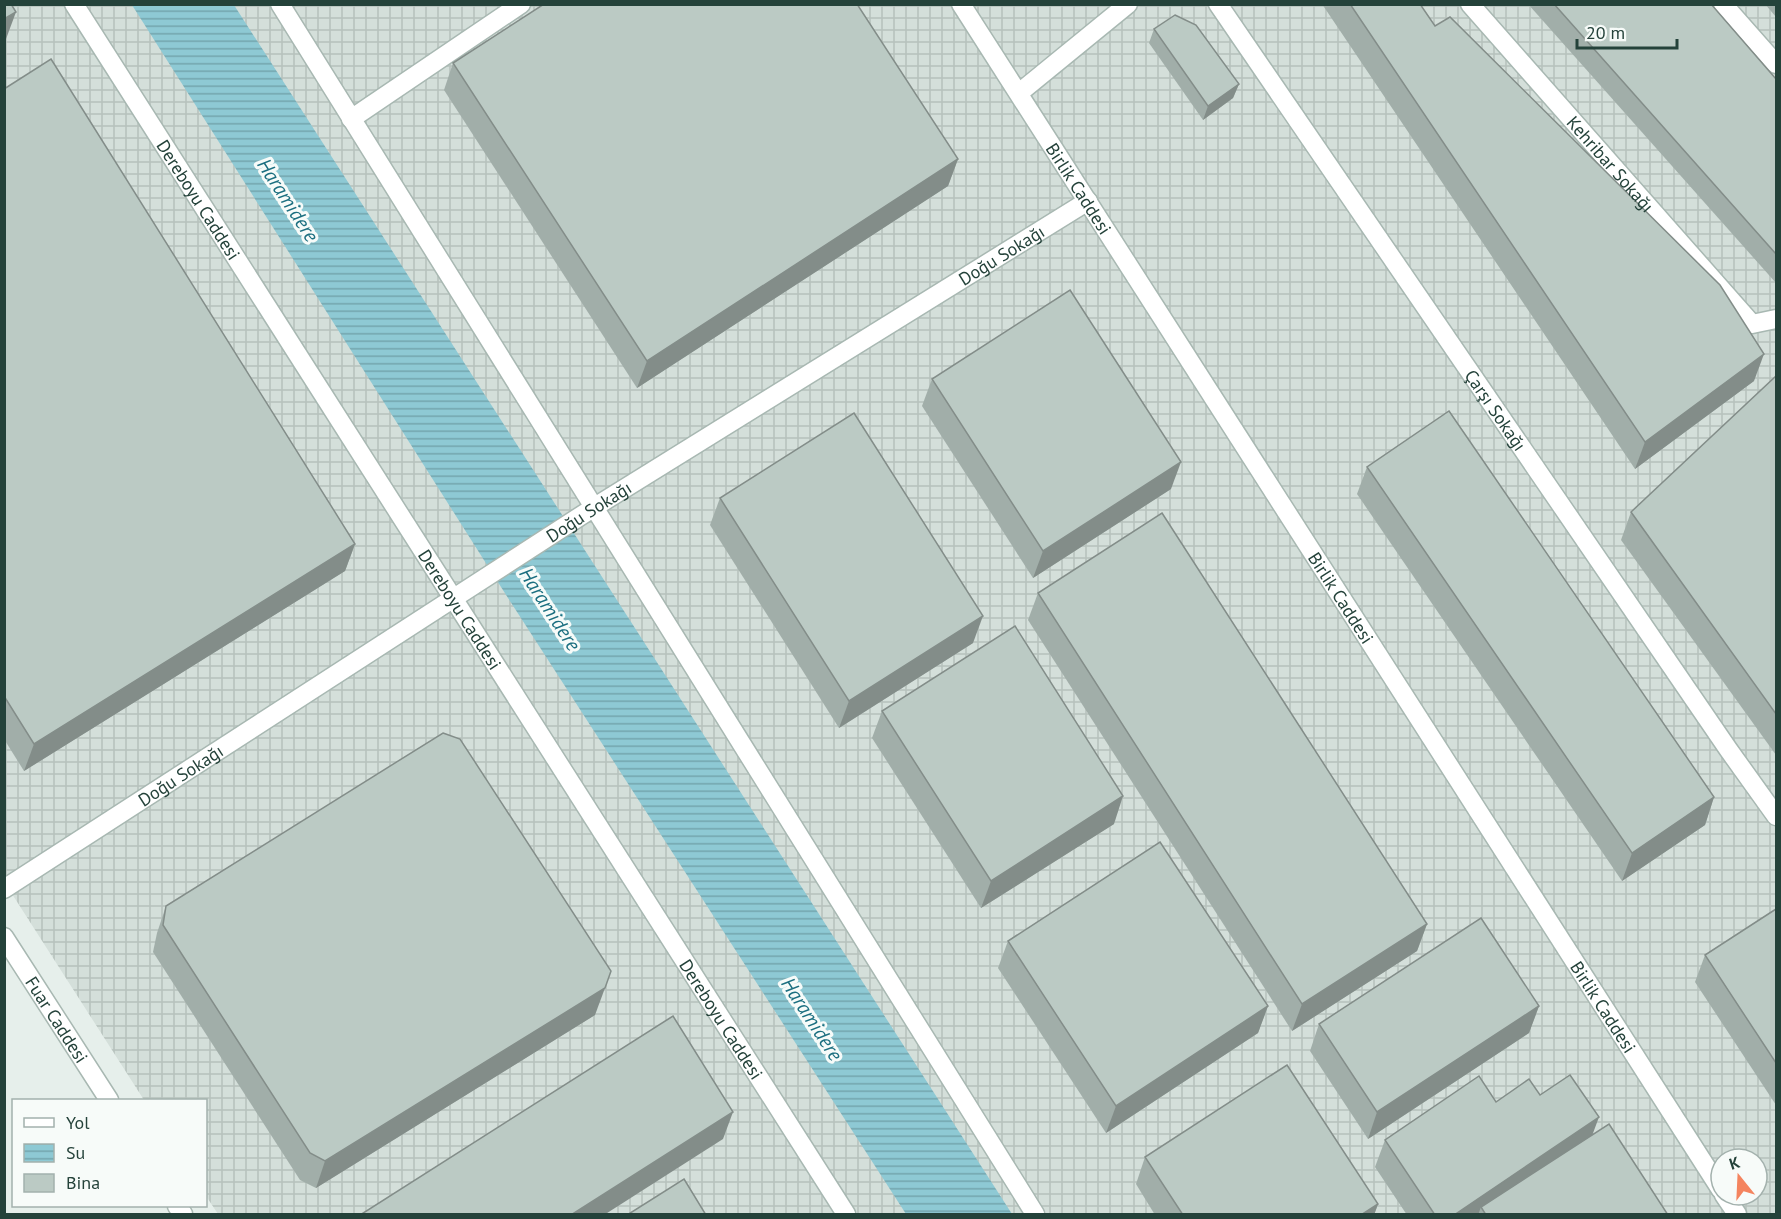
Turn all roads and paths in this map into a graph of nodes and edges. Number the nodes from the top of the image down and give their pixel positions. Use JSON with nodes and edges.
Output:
{"nodes":[{"id":1,"x":74,"y":4,"type":"edge"},
{"id":2,"x":280,"y":4,"type":"edge"},
{"id":3,"x":521,"y":4,"type":"edge"},
{"id":4,"x":961,"y":4,"type":"edge"},
{"id":5,"x":1128,"y":4,"type":"edge"},
{"id":6,"x":1218,"y":4,"type":"edge"},
{"id":7,"x":1470,"y":4,"type":"edge"},
{"id":8,"x":1723,"y":4,"type":"edge"},
{"id":9,"x":499,"y":11,"type":"edge"},
{"id":10,"x":1776,"y":64,"type":"edge"},
{"id":11,"x":1019,"y":93,"type":"junction"},
{"id":12,"x":351,"y":118,"type":"junction"},
{"id":13,"x":1088,"y":201,"type":"junction"},
{"id":14,"x":1776,"y":319,"type":"edge"},
{"id":15,"x":592,"y":508,"type":"junction"},
{"id":16,"x":452,"y":599,"type":"junction"},
{"id":17,"x":1776,"y":816,"type":"edge"},
{"id":18,"x":4,"y":889,"type":"edge"},
{"id":19,"x":4,"y":937,"type":"edge"},
{"id":20,"x":109,"y":1099,"type":"edge"},
{"id":21,"x":1709,"y":1171,"type":"edge"},
{"id":22,"x":846,"y":1215,"type":"edge"},
{"id":23,"x":1035,"y":1215,"type":"edge"}],
"edges":[{"from":1,"to":16,"type":"street","name":"Dereboyu Caddesi"},
{"from":2,"to":12,"type":"street"},
{"from":3,"to":9,"type":"street"},
{"from":4,"to":11,"type":"street","name":"Birlik Caddesi"},
{"from":5,"to":11,"type":"street"},
{"from":6,"to":17,"type":"street","name":"Çarşı Sokağı"},
{"from":7,"to":14,"type":"street","name":"Kehribar Sokağı"},
{"from":8,"to":10,"type":"street"},
{"from":9,"to":12,"type":"street"},
{"from":11,"to":13,"type":"street","name":"Birlik Caddesi"},
{"from":12,"to":15,"type":"street"},
{"from":13,"to":15,"type":"street","name":"Doğu Sokağı"},
{"from":13,"to":21,"type":"street","name":"Birlik Caddesi"},
{"from":15,"to":16,"type":"street","name":"Doğu Sokağı"},
{"from":15,"to":23,"type":"street"},
{"from":16,"to":18,"type":"street","name":"Doğu Sokağı"},
{"from":16,"to":22,"type":"street","name":"Dereboyu Caddesi"},
{"from":19,"to":20,"type":"street","name":"Fuar Caddesi"}]}
